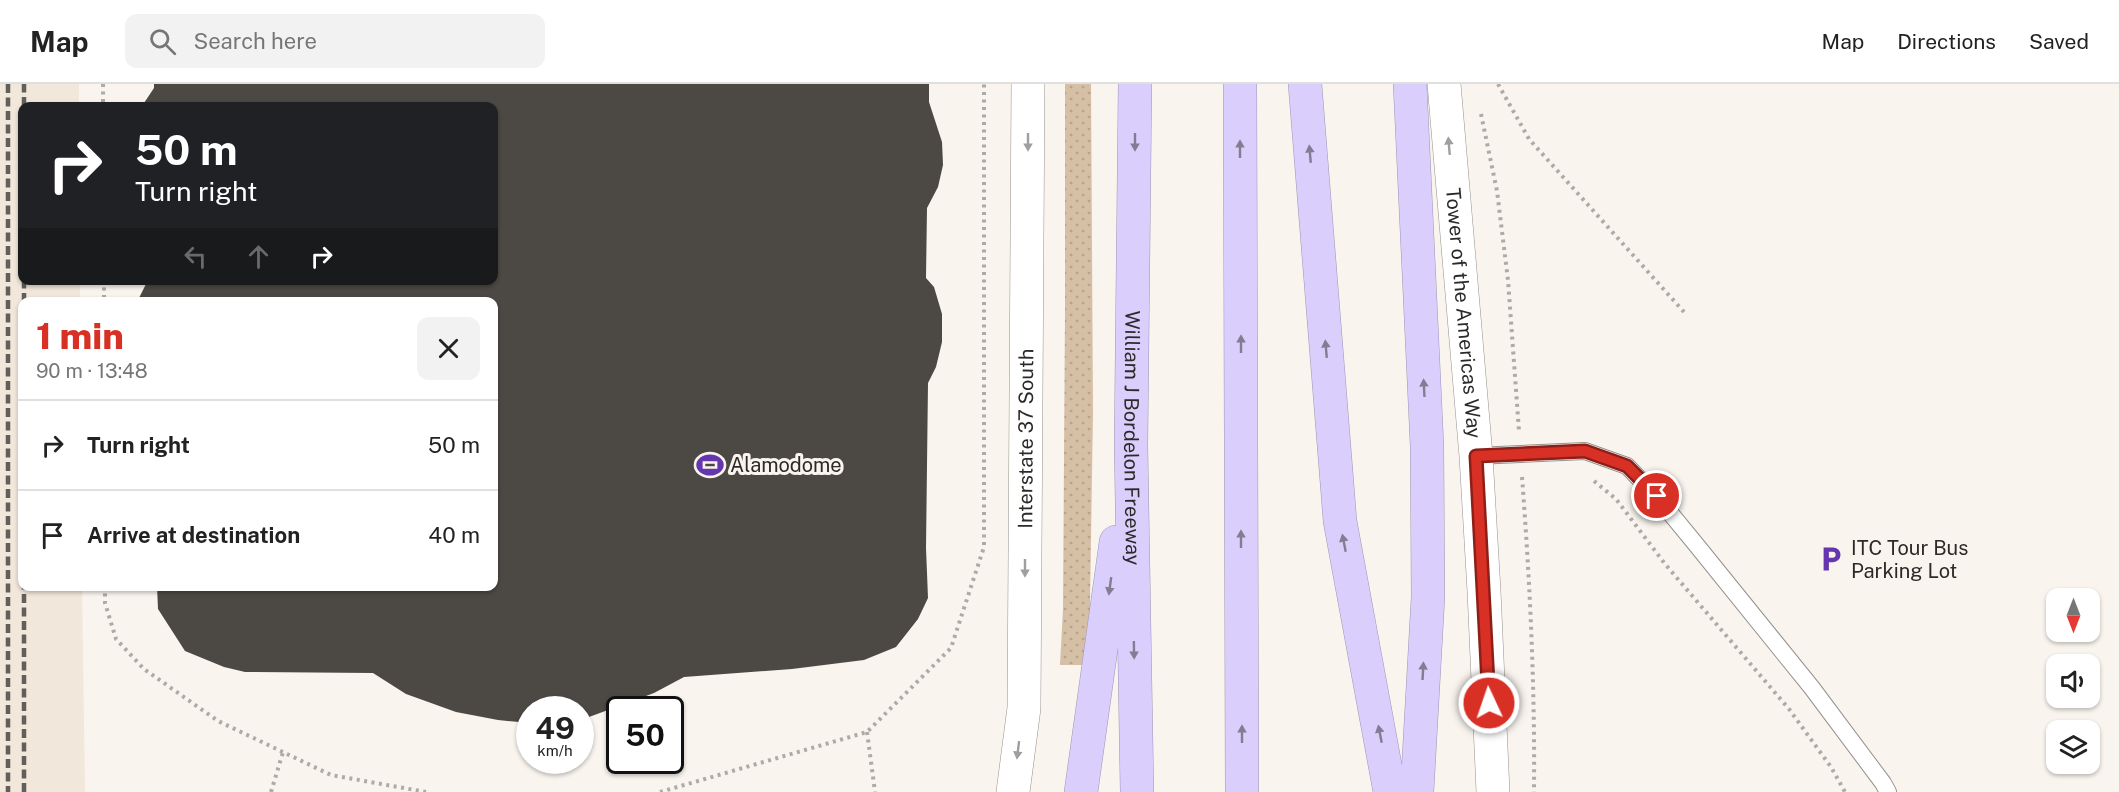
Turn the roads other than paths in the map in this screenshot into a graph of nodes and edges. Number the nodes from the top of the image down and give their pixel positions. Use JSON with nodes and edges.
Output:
{"nodes":[{"id":1,"x":1028,"y":84,"type":"edge"},
{"id":2,"x":1135,"y":84,"type":"edge"},
{"id":3,"x":1240,"y":84,"type":"edge"},
{"id":4,"x":1305,"y":84,"type":"edge"},
{"id":5,"x":1410,"y":84,"type":"edge"},
{"id":6,"x":1444,"y":84,"type":"edge"},
{"id":7,"x":1131,"y":445,"type":"junction"},
{"id":8,"x":1476,"y":456,"type":"junction"},
{"id":9,"x":1013,"y":792,"type":"edge"},
{"id":10,"x":1081,"y":792,"type":"edge"},
{"id":11,"x":1137,"y":792,"type":"edge"},
{"id":12,"x":1242,"y":792,"type":"edge"},
{"id":13,"x":1390,"y":792,"type":"edge"},
{"id":14,"x":1417,"y":792,"type":"edge"},
{"id":15,"x":1493,"y":792,"type":"edge"},
{"id":16,"x":1888,"y":792,"type":"edge"}],
"edges":[{"from":1,"to":9,"type":"main road","name":"Interstate 37 South","one_way":true},
{"from":2,"to":7,"type":"highway","name":"William J Bordelon Freeway","one_way":true},
{"from":12,"to":3,"type":"highway","one_way":true},
{"from":13,"to":4,"type":"highway","one_way":true},
{"from":14,"to":5,"type":"highway","one_way":true},
{"from":8,"to":6,"type":"main road","name":"Tower of the Americas Way","one_way":true},
{"from":7,"to":10,"type":"highway","one_way":true},
{"from":7,"to":11,"type":"highway","name":"William J Bordelon Freeway","one_way":true},
{"from":8,"to":15,"type":"main road","name":"Tower of the Americas Way"},
{"from":8,"to":16,"type":"lane"}]}
